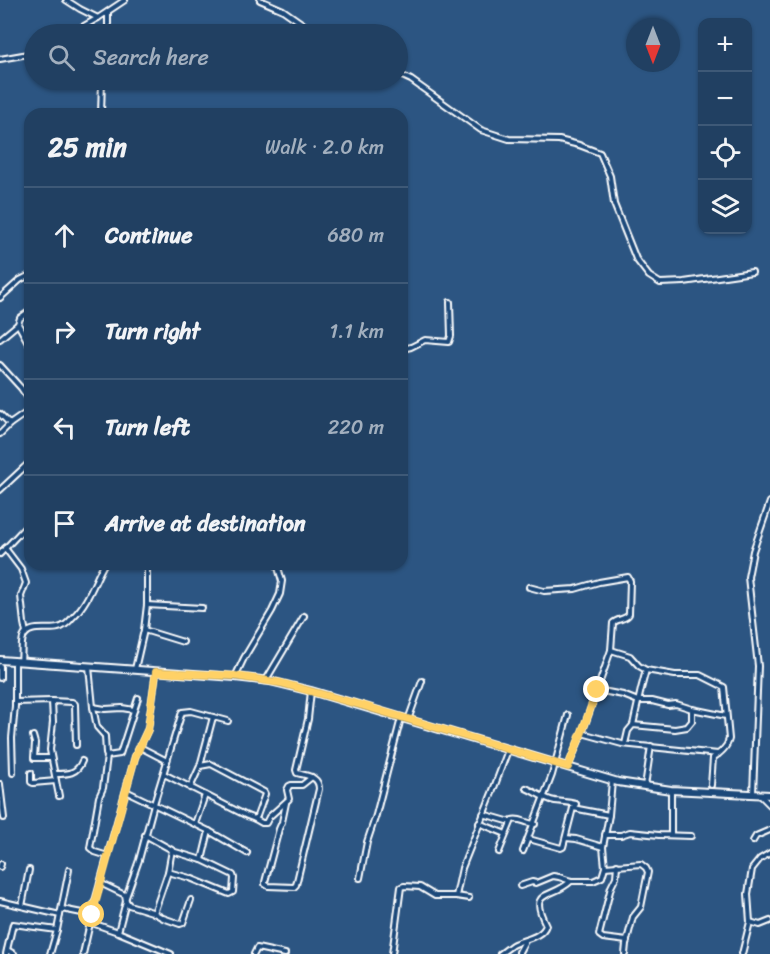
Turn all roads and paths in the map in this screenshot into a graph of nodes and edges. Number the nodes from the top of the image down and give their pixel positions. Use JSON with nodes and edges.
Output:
{"nodes":[{"id":1,"x":66,"y":0,"type":"edge"},
{"id":2,"x":125,"y":0,"type":"edge"},
{"id":3,"x":260,"y":0,"type":"edge"},
{"id":4,"x":108,"y":12,"type":"junction"},
{"id":5,"x":98,"y":18,"type":"junction"},
{"id":6,"x":88,"y":24,"type":"edge"},
{"id":7,"x":108,"y":24,"type":"edge"},
{"id":8,"x":303,"y":24,"type":"edge"},
{"id":9,"x":24,"y":55,"type":"edge"},
{"id":10,"x":0,"y":59,"type":"edge"},
{"id":11,"x":408,"y":79,"type":"edge"},
{"id":12,"x":101,"y":90,"type":"edge"},
{"id":13,"x":100,"y":108,"type":"edge"},
{"id":14,"x":752,"y":272,"type":"dead end"},
{"id":15,"x":24,"y":278,"type":"edge"},
{"id":16,"x":0,"y":298,"type":"edge"},
{"id":17,"x":450,"y":302,"type":"dead end"},
{"id":18,"x":24,"y":315,"type":"edge"},
{"id":19,"x":18,"y":324,"type":"junction"},
{"id":20,"x":24,"y":335,"type":"edge"},
{"id":21,"x":0,"y":339,"type":"edge"},
{"id":22,"x":408,"y":348,"type":"edge"},
{"id":23,"x":0,"y":365,"type":"edge"},
{"id":24,"x":24,"y":392,"type":"edge"},
{"id":25,"x":0,"y":414,"type":"edge"},
{"id":26,"x":24,"y":414,"type":"edge"},
{"id":27,"x":10,"y":424,"type":"junction"},
{"id":28,"x":0,"y":434,"type":"edge"},
{"id":29,"x":24,"y":468,"type":"edge"},
{"id":30,"x":0,"y":490,"type":"edge"},
{"id":31,"x":770,"y":502,"type":"edge"},
{"id":32,"x":24,"y":528,"type":"edge"},
{"id":33,"x":5,"y":548,"type":"junction"},
{"id":34,"x":0,"y":554,"type":"edge"},
{"id":35,"x":101,"y":570,"type":"edge"},
{"id":36,"x":147,"y":570,"type":"edge"},
{"id":37,"x":279,"y":570,"type":"edge"},
{"id":38,"x":528,"y":587,"type":"dead end"},
{"id":39,"x":147,"y":605,"type":"junction"},
{"id":40,"x":202,"y":608,"type":"dead end"},
{"id":41,"x":304,"y":616,"type":"dead end"},
{"id":42,"x":144,"y":630,"type":"junction"},
{"id":43,"x":26,"y":633,"type":"junction"},
{"id":44,"x":183,"y":642,"type":"dead end"},
{"id":45,"x":611,"y":650,"type":"junction"},
{"id":46,"x":0,"y":660,"type":"edge"},
{"id":47,"x":18,"y":661,"type":"junction"},
{"id":48,"x":89,"y":667,"type":"junction"},
{"id":49,"x":0,"y":668,"type":"edge"},
{"id":50,"x":135,"y":670,"type":"junction"},
{"id":51,"x":646,"y":670,"type":"junction"},
{"id":52,"x":156,"y":672,"type":"junction"},
{"id":53,"x":235,"y":676,"type":"junction"},
{"id":54,"x":0,"y":678,"type":"edge"},
{"id":55,"x":266,"y":681,"type":"junction"},
{"id":56,"x":422,"y":681,"type":"dead end"},
{"id":57,"x":597,"y":690,"type":"junction"},
{"id":58,"x":311,"y":691,"type":"junction"},
{"id":59,"x":138,"y":698,"type":"dead end"},
{"id":60,"x":52,"y":701,"type":"junction"},
{"id":61,"x":638,"y":701,"type":"junction"},
{"id":62,"x":15,"y":702,"type":"junction"},
{"id":63,"x":93,"y":707,"type":"junction"},
{"id":64,"x":692,"y":709,"type":"junction"},
{"id":65,"x":134,"y":710,"type":"junction"},
{"id":66,"x":568,"y":715,"type":"dead end"},
{"id":67,"x":726,"y":716,"type":"junction"},
{"id":68,"x":213,"y":717,"type":"junction"},
{"id":69,"x":405,"y":719,"type":"junction"},
{"id":70,"x":228,"y":721,"type":"dead end"},
{"id":71,"x":633,"y":725,"type":"junction"},
{"id":72,"x":582,"y":732,"type":"junction"},
{"id":73,"x":33,"y":736,"type":"dead end"},
{"id":74,"x":76,"y":744,"type":"dead end"},
{"id":75,"x":625,"y":744,"type":"junction"},
{"id":76,"x":651,"y":746,"type":"junction"},
{"id":77,"x":140,"y":747,"type":"junction"},
{"id":78,"x":508,"y":750,"type":"junction"},
{"id":79,"x":719,"y":754,"type":"junction"},
{"id":80,"x":107,"y":756,"type":"junction"},
{"id":81,"x":51,"y":758,"type":"junction"},
{"id":82,"x":202,"y":759,"type":"junction"},
{"id":83,"x":82,"y":761,"type":"dead end"},
{"id":84,"x":167,"y":761,"type":"junction"},
{"id":85,"x":211,"y":764,"type":"junction"},
{"id":86,"x":555,"y":764,"type":"junction"},
{"id":87,"x":200,"y":766,"type":"junction"},
{"id":88,"x":568,"y":767,"type":"junction"},
{"id":89,"x":13,"y":773,"type":"dead end"},
{"id":90,"x":31,"y":773,"type":"dead end"},
{"id":91,"x":55,"y":774,"type":"junction"},
{"id":92,"x":164,"y":774,"type":"junction"},
{"id":93,"x":312,"y":777,"type":"junction"},
{"id":94,"x":56,"y":781,"type":"junction"},
{"id":95,"x":612,"y":781,"type":"junction"},
{"id":96,"x":0,"y":784,"type":"edge"},
{"id":97,"x":711,"y":785,"type":"dead end"},
{"id":98,"x":645,"y":787,"type":"junction"},
{"id":99,"x":190,"y":788,"type":"junction"},
{"id":100,"x":526,"y":788,"type":"dead end"},
{"id":101,"x":671,"y":790,"type":"junction"},
{"id":102,"x":126,"y":791,"type":"junction"},
{"id":103,"x":205,"y":795,"type":"junction"},
{"id":104,"x":756,"y":795,"type":"junction"},
{"id":105,"x":770,"y":795,"type":"edge"},
{"id":106,"x":59,"y":796,"type":"dead end"},
{"id":107,"x":544,"y":798,"type":"junction"},
{"id":108,"x":286,"y":803,"type":"junction"},
{"id":109,"x":154,"y":804,"type":"junction"},
{"id":110,"x":770,"y":805,"type":"edge"},
{"id":111,"x":573,"y":808,"type":"junction"},
{"id":112,"x":1,"y":811,"type":"edge"},
{"id":113,"x":483,"y":814,"type":"junction"},
{"id":114,"x":609,"y":815,"type":"junction"},
{"id":115,"x":4,"y":818,"type":"dead end"},
{"id":116,"x":255,"y":819,"type":"junction"},
{"id":117,"x":511,"y":822,"type":"junction"},
{"id":118,"x":479,"y":823,"type":"junction"},
{"id":119,"x":195,"y":824,"type":"junction"},
{"id":120,"x":535,"y":824,"type":"junction"},
{"id":121,"x":770,"y":830,"type":"edge"},
{"id":122,"x":209,"y":831,"type":"junction"},
{"id":123,"x":506,"y":834,"type":"junction"},
{"id":124,"x":146,"y":835,"type":"junction"},
{"id":125,"x":605,"y":835,"type":"junction"},
{"id":126,"x":672,"y":835,"type":"junction"},
{"id":127,"x":691,"y":836,"type":"dead end"},
{"id":128,"x":529,"y":839,"type":"junction"},
{"id":129,"x":565,"y":839,"type":"junction"},
{"id":130,"x":753,"y":841,"type":"dead end"},
{"id":131,"x":603,"y":847,"type":"junction"},
{"id":132,"x":172,"y":851,"type":"junction"},
{"id":133,"x":524,"y":851,"type":"dead end"},
{"id":134,"x":499,"y":852,"type":"dead end"},
{"id":135,"x":247,"y":853,"type":"dead end"},
{"id":136,"x":770,"y":853,"type":"edge"},
{"id":137,"x":108,"y":856,"type":"junction"},
{"id":138,"x":202,"y":860,"type":"junction"},
{"id":139,"x":616,"y":866,"type":"junction"},
{"id":140,"x":605,"y":867,"type":"junction"},
{"id":141,"x":29,"y":870,"type":"dead end"},
{"id":142,"x":69,"y":870,"type":"dead end"},
{"id":143,"x":168,"y":872,"type":"junction"},
{"id":144,"x":360,"y":878,"type":"dead end"},
{"id":145,"x":571,"y":881,"type":"junction"},
{"id":146,"x":100,"y":883,"type":"junction"},
{"id":147,"x":520,"y":886,"type":"dead end"},
{"id":148,"x":456,"y":896,"type":"junction"},
{"id":149,"x":469,"y":898,"type":"dead end"},
{"id":150,"x":126,"y":899,"type":"junction"},
{"id":151,"x":0,"y":900,"type":"edge"},
{"id":152,"x":191,"y":900,"type":"dead end"},
{"id":153,"x":22,"y":906,"type":"junction"},
{"id":154,"x":62,"y":909,"type":"junction"},
{"id":155,"x":154,"y":913,"type":"junction"},
{"id":156,"x":60,"y":915,"type":"junction"},
{"id":157,"x":92,"y":915,"type":"junction"},
{"id":158,"x":770,"y":921,"type":"edge"},
{"id":159,"x":750,"y":922,"type":"junction"},
{"id":160,"x":57,"y":930,"type":"junction"},
{"id":161,"x":118,"y":932,"type":"junction"},
{"id":162,"x":526,"y":940,"type":"junction"},
{"id":163,"x":627,"y":941,"type":"junction"},
{"id":164,"x":6,"y":952,"type":"edge"},
{"id":165,"x":14,"y":954,"type":"edge"},
{"id":166,"x":50,"y":954,"type":"edge"},
{"id":167,"x":83,"y":954,"type":"edge"},
{"id":168,"x":171,"y":954,"type":"edge"},
{"id":169,"x":254,"y":954,"type":"edge"},
{"id":170,"x":285,"y":954,"type":"edge"},
{"id":171,"x":392,"y":954,"type":"edge"},
{"id":172,"x":500,"y":954,"type":"edge"},
{"id":173,"x":519,"y":954,"type":"edge"},
{"id":174,"x":625,"y":954,"type":"edge"},
{"id":175,"x":742,"y":954,"type":"edge"}],
"edges":[{"from":1,"to":5,"type":"street"},
{"from":2,"to":4,"type":"street"},
{"from":3,"to":8,"type":"street"},
{"from":4,"to":5,"type":"street"},
{"from":4,"to":7,"type":"street"},
{"from":5,"to":6,"type":"street"},
{"from":9,"to":10,"type":"street"},
{"from":11,"to":14,"type":"street"},
{"from":12,"to":13,"type":"street"},
{"from":15,"to":16,"type":"street"},
{"from":17,"to":22,"type":"street"},
{"from":18,"to":19,"type":"street"},
{"from":19,"to":20,"type":"street"},
{"from":19,"to":21,"type":"street"},
{"from":23,"to":24,"type":"street"},
{"from":25,"to":27,"type":"street"},
{"from":26,"to":27,"type":"street"},
{"from":27,"to":28,"type":"street"},
{"from":29,"to":30,"type":"street"},
{"from":31,"to":104,"type":"street"},
{"from":32,"to":33,"type":"street"},
{"from":33,"to":34,"type":"street"},
{"from":33,"to":43,"type":"street"},
{"from":35,"to":43,"type":"street"},
{"from":36,"to":39,"type":"street"},
{"from":37,"to":53,"type":"street"},
{"from":38,"to":45,"type":"street"},
{"from":39,"to":40,"type":"street"},
{"from":39,"to":42,"type":"street"},
{"from":41,"to":55,"type":"street"},
{"from":42,"to":44,"type":"street"},
{"from":42,"to":50,"type":"street"},
{"from":43,"to":47,"type":"street"},
{"from":45,"to":51,"type":"street"},
{"from":45,"to":57,"type":"street"},
{"from":46,"to":47,"type":"main road"},
{"from":47,"to":48,"type":"main road"},
{"from":47,"to":62,"type":"street"},
{"from":48,"to":50,"type":"main road"},
{"from":48,"to":63,"type":"street"},
{"from":49,"to":54,"type":"street"},
{"from":50,"to":52,"type":"main road"},
{"from":51,"to":61,"type":"street"},
{"from":51,"to":67,"type":"street"},
{"from":52,"to":53,"type":"main road"},
{"from":52,"to":77,"type":"street"},
{"from":53,"to":55,"type":"main road"},
{"from":55,"to":58,"type":"main road"},
{"from":56,"to":69,"type":"street"},
{"from":57,"to":61,"type":"street"},
{"from":57,"to":72,"type":"street"},
{"from":58,"to":69,"type":"main road"},
{"from":58,"to":93,"type":"street"},
{"from":59,"to":65,"type":"street"},
{"from":60,"to":62,"type":"street"},
{"from":60,"to":74,"type":"street"},
{"from":60,"to":81,"type":"street"},
{"from":61,"to":64,"type":"street"},
{"from":61,"to":71,"type":"street"},
{"from":62,"to":89,"type":"street"},
{"from":63,"to":65,"type":"street"},
{"from":63,"to":80,"type":"street"},
{"from":64,"to":67,"type":"street"},
{"from":64,"to":71,"type":"street"},
{"from":65,"to":80,"type":"street"},
{"from":66,"to":86,"type":"street"},
{"from":67,"to":79,"type":"street"},
{"from":68,"to":70,"type":"street"},
{"from":68,"to":82,"type":"street"},
{"from":68,"to":84,"type":"street"},
{"from":69,"to":78,"type":"main road"},
{"from":69,"to":144,"type":"street"},
{"from":71,"to":75,"type":"street"},
{"from":72,"to":75,"type":"street"},
{"from":72,"to":88,"type":"street"},
{"from":73,"to":81,"type":"street"},
{"from":75,"to":76,"type":"street"},
{"from":76,"to":79,"type":"street"},
{"from":76,"to":98,"type":"street"},
{"from":77,"to":84,"type":"street"},
{"from":77,"to":102,"type":"street"},
{"from":78,"to":86,"type":"main road"},
{"from":78,"to":113,"type":"street"},
{"from":79,"to":97,"type":"street"},
{"from":80,"to":137,"type":"street"},
{"from":81,"to":91,"type":"street"},
{"from":82,"to":85,"type":"street"},
{"from":82,"to":87,"type":"street"},
{"from":83,"to":91,"type":"street"},
{"from":84,"to":92,"type":"street"},
{"from":85,"to":87,"type":"street"},
{"from":85,"to":116,"type":"street"},
{"from":86,"to":88,"type":"main road"},
{"from":86,"to":107,"type":"street"},
{"from":87,"to":99,"type":"street"},
{"from":88,"to":95,"type":"main road"},
{"from":90,"to":94,"type":"street"},
{"from":91,"to":94,"type":"street"},
{"from":92,"to":99,"type":"street"},
{"from":92,"to":109,"type":"street"},
{"from":93,"to":108,"type":"street"},
{"from":93,"to":108,"type":"street"},
{"from":94,"to":106,"type":"street"},
{"from":95,"to":98,"type":"main road"},
{"from":95,"to":114,"type":"street"},
{"from":96,"to":112,"type":"street"},
{"from":98,"to":101,"type":"main road"},
{"from":99,"to":103,"type":"street"},
{"from":100,"to":107,"type":"street"},
{"from":101,"to":104,"type":"main road"},
{"from":101,"to":126,"type":"street"},
{"from":102,"to":109,"type":"street"},
{"from":102,"to":137,"type":"street"},
{"from":103,"to":116,"type":"street"},
{"from":103,"to":119,"type":"street"},
{"from":104,"to":105,"type":"main road"},
{"from":104,"to":110,"type":"street"},
{"from":107,"to":111,"type":"street"},
{"from":107,"to":120,"type":"street"},
{"from":108,"to":116,"type":"street"},
{"from":109,"to":119,"type":"street"},
{"from":109,"to":124,"type":"street"},
{"from":111,"to":114,"type":"street"},
{"from":111,"to":129,"type":"street"},
{"from":112,"to":115,"type":"street"},
{"from":113,"to":117,"type":"street"},
{"from":113,"to":118,"type":"street"},
{"from":114,"to":125,"type":"street"},
{"from":117,"to":120,"type":"street"},
{"from":117,"to":123,"type":"street"},
{"from":118,"to":123,"type":"street"},
{"from":118,"to":148,"type":"street"},
{"from":119,"to":122,"type":"street"},
{"from":120,"to":128,"type":"street"},
{"from":121,"to":130,"type":"street"},
{"from":122,"to":135,"type":"street"},
{"from":122,"to":138,"type":"street"},
{"from":123,"to":134,"type":"street"},
{"from":124,"to":132,"type":"street"},
{"from":124,"to":150,"type":"street"},
{"from":125,"to":126,"type":"street"},
{"from":125,"to":131,"type":"street"},
{"from":126,"to":127,"type":"street"},
{"from":128,"to":129,"type":"street"},
{"from":128,"to":133,"type":"street"},
{"from":129,"to":131,"type":"street"},
{"from":131,"to":140,"type":"street"},
{"from":132,"to":138,"type":"street"},
{"from":132,"to":143,"type":"street"},
{"from":136,"to":159,"type":"street"},
{"from":137,"to":146,"type":"street"},
{"from":138,"to":143,"type":"street"},
{"from":139,"to":140,"type":"street"},
{"from":139,"to":163,"type":"street"},
{"from":139,"to":163,"type":"street"},
{"from":140,"to":145,"type":"street"},
{"from":141,"to":153,"type":"street"},
{"from":142,"to":154,"type":"street"},
{"from":143,"to":155,"type":"street"},
{"from":145,"to":147,"type":"street"},
{"from":145,"to":162,"type":"street"},
{"from":146,"to":150,"type":"street"},
{"from":146,"to":157,"type":"street"},
{"from":148,"to":149,"type":"street"},
{"from":148,"to":171,"type":"street"},
{"from":150,"to":155,"type":"street"},
{"from":150,"to":161,"type":"street"},
{"from":151,"to":153,"type":"street"},
{"from":152,"to":155,"type":"street"},
{"from":153,"to":156,"type":"street"},
{"from":154,"to":156,"type":"street"},
{"from":154,"to":157,"type":"street"},
{"from":156,"to":160,"type":"street"},
{"from":157,"to":161,"type":"street"},
{"from":157,"to":167,"type":"street"},
{"from":158,"to":159,"type":"street"},
{"from":159,"to":175,"type":"street"},
{"from":160,"to":164,"type":"street"},
{"from":160,"to":166,"type":"street"},
{"from":161,"to":168,"type":"street"},
{"from":162,"to":172,"type":"street"},
{"from":162,"to":173,"type":"street"},
{"from":163,"to":174,"type":"street"},
{"from":164,"to":165,"type":"street"},
{"from":169,"to":170,"type":"street"}]}
